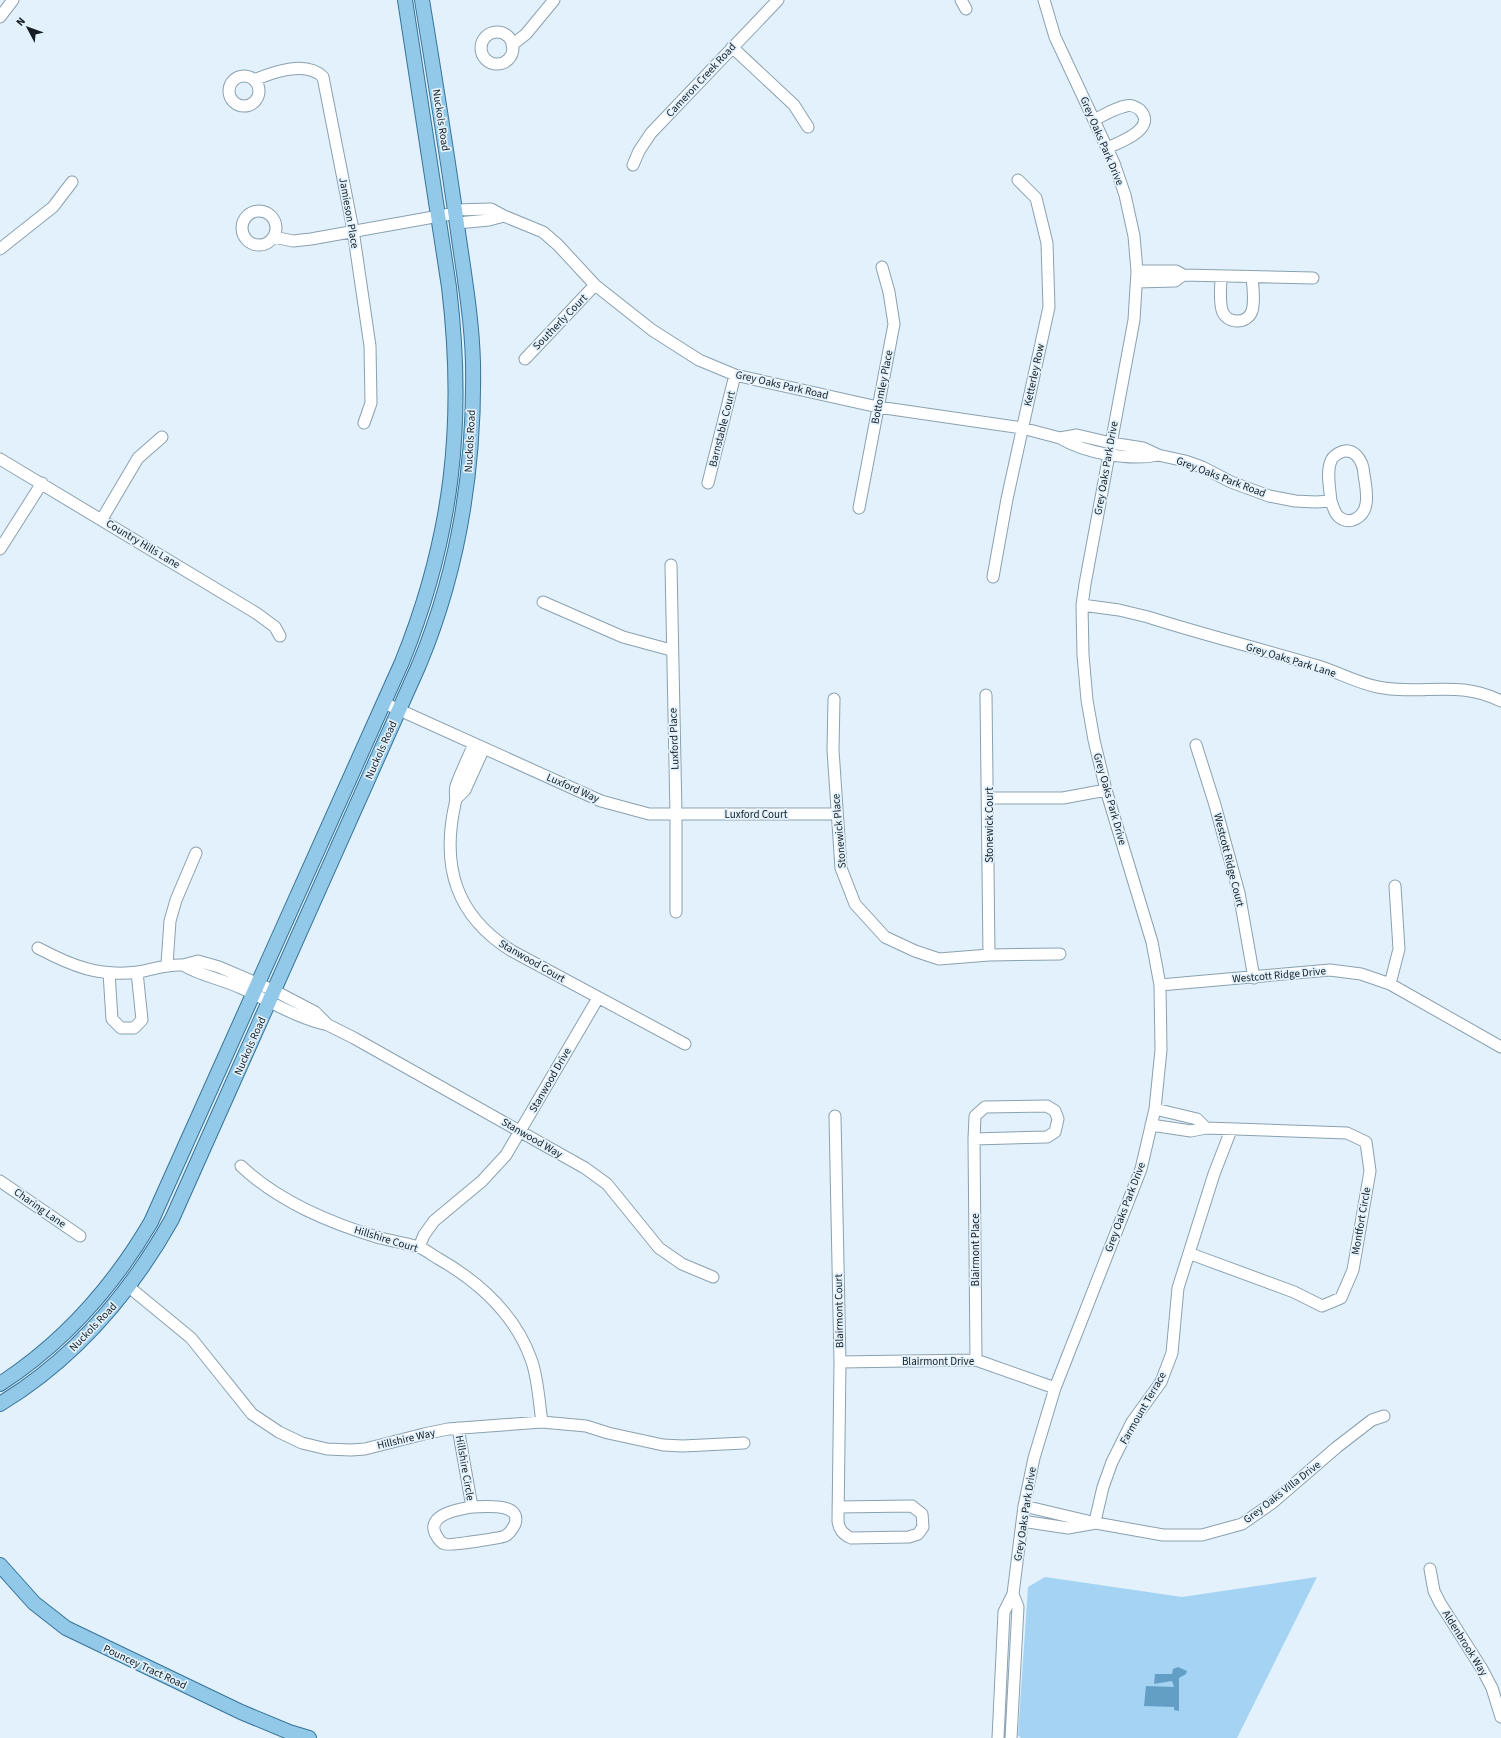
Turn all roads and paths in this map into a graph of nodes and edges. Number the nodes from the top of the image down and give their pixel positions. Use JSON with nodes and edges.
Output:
{"nodes":[{"id":1,"x":13,"y":0,"type":"edge"},
{"id":2,"x":405,"y":0,"type":"edge"},
{"id":3,"x":422,"y":0,"type":"edge"},
{"id":4,"x":554,"y":0,"type":"edge"},
{"id":5,"x":778,"y":0,"type":"edge"},
{"id":6,"x":1044,"y":0,"type":"edge"},
{"id":7,"x":0,"y":17,"type":"edge"},
{"id":8,"x":512,"y":45,"type":"dead end"},
{"id":9,"x":732,"y":47,"type":"junction"},
{"id":10,"x":254,"y":80,"type":"dead end"},
{"id":11,"x":1094,"y":120,"type":"junction"},
{"id":12,"x":808,"y":127,"type":"dead end"},
{"id":13,"x":1107,"y":148,"type":"junction"},
{"id":14,"x":633,"y":165,"type":"dead end"},
{"id":15,"x":1018,"y":180,"type":"dead end"},
{"id":16,"x":72,"y":182,"type":"dead end"},
{"id":17,"x":439,"y":215,"type":"junction"},
{"id":18,"x":456,"y":215,"type":"junction"},
{"id":19,"x":353,"y":230,"type":"junction"},
{"id":20,"x":274,"y":237,"type":"dead end"},
{"id":21,"x":0,"y":249,"type":"edge"},
{"id":22,"x":882,"y":267,"type":"dead end"},
{"id":23,"x":1137,"y":276,"type":"junction"},
{"id":24,"x":1221,"y":276,"type":"junction"},
{"id":25,"x":1252,"y":277,"type":"junction"},
{"id":26,"x":1313,"y":278,"type":"dead end"},
{"id":27,"x":595,"y":285,"type":"junction"},
{"id":28,"x":525,"y":359,"type":"dead end"},
{"id":29,"x":735,"y":375,"type":"junction"},
{"id":30,"x":878,"y":407,"type":"junction"},
{"id":31,"x":364,"y":423,"type":"dead end"},
{"id":32,"x":1022,"y":428,"type":"junction"},
{"id":33,"x":162,"y":437,"type":"dead end"},
{"id":34,"x":1110,"y":449,"type":"junction"},
{"id":35,"x":0,"y":459,"type":"edge"},
{"id":36,"x":42,"y":483,"type":"junction"},
{"id":37,"x":708,"y":483,"type":"dead end"},
{"id":38,"x":1331,"y":501,"type":"junction"},
{"id":39,"x":859,"y":508,"type":"dead end"},
{"id":40,"x":102,"y":519,"type":"junction"},
{"id":41,"x":0,"y":549,"type":"edge"},
{"id":42,"x":671,"y":565,"type":"dead end"},
{"id":43,"x":993,"y":577,"type":"dead end"},
{"id":44,"x":543,"y":602,"type":"dead end"},
{"id":45,"x":1082,"y":605,"type":"junction"},
{"id":46,"x":280,"y":636,"type":"dead end"},
{"id":47,"x":671,"y":650,"type":"junction"},
{"id":48,"x":986,"y":695,"type":"dead end"},
{"id":49,"x":834,"y":698,"type":"dead end"},
{"id":50,"x":1501,"y":701,"type":"edge"},
{"id":51,"x":384,"y":704,"type":"junction"},
{"id":52,"x":399,"y":710,"type":"junction"},
{"id":53,"x":1196,"y":745,"type":"dead end"},
{"id":54,"x":479,"y":746,"type":"junction"},
{"id":55,"x":1106,"y":790,"type":"junction"},
{"id":56,"x":989,"y":798,"type":"junction"},
{"id":57,"x":676,"y":814,"type":"junction"},
{"id":58,"x":837,"y":814,"type":"junction"},
{"id":59,"x":196,"y":853,"type":"dead end"},
{"id":60,"x":1395,"y":886,"type":"dead end"},
{"id":61,"x":676,"y":912,"type":"dead end"},
{"id":62,"x":38,"y":948,"type":"dead end"},
{"id":63,"x":1060,"y":954,"type":"dead end"},
{"id":64,"x":989,"y":955,"type":"junction"},
{"id":65,"x":167,"y":964,"type":"junction"},
{"id":66,"x":137,"y":972,"type":"junction"},
{"id":67,"x":109,"y":973,"type":"junction"},
{"id":68,"x":1254,"y":978,"type":"junction"},
{"id":69,"x":1390,"y":984,"type":"junction"},
{"id":70,"x":1160,"y":985,"type":"junction"},
{"id":71,"x":256,"y":989,"type":"junction"},
{"id":72,"x":272,"y":997,"type":"junction"},
{"id":73,"x":598,"y":998,"type":"junction"},
{"id":74,"x":685,"y":1044,"type":"dead end"},
{"id":75,"x":1501,"y":1047,"type":"edge"},
{"id":76,"x":1155,"y":1109,"type":"junction"},
{"id":77,"x":835,"y":1116,"type":"dead end"},
{"id":78,"x":1151,"y":1125,"type":"junction"},
{"id":79,"x":1206,"y":1128,"type":"junction"},
{"id":80,"x":1231,"y":1130,"type":"junction"},
{"id":81,"x":520,"y":1131,"type":"junction"},
{"id":82,"x":974,"y":1139,"type":"junction"},
{"id":83,"x":241,"y":1166,"type":"dead end"},
{"id":84,"x":0,"y":1181,"type":"edge"},
{"id":85,"x":80,"y":1236,"type":"dead end"},
{"id":86,"x":419,"y":1247,"type":"junction"},
{"id":87,"x":1190,"y":1254,"type":"junction"},
{"id":88,"x":713,"y":1278,"type":"dead end"},
{"id":89,"x":129,"y":1287,"type":"junction"},
{"id":90,"x":976,"y":1360,"type":"junction"},
{"id":91,"x":840,"y":1362,"type":"junction"},
{"id":92,"x":0,"y":1384,"type":"edge"},
{"id":93,"x":1055,"y":1388,"type":"junction"},
{"id":94,"x":0,"y":1404,"type":"edge"},
{"id":95,"x":1384,"y":1416,"type":"dead end"},
{"id":96,"x":542,"y":1422,"type":"junction"},
{"id":97,"x":458,"y":1428,"type":"junction"},
{"id":98,"x":744,"y":1443,"type":"dead end"},
{"id":99,"x":1024,"y":1506,"type":"junction"},
{"id":100,"x":472,"y":1507,"type":"junction"},
{"id":101,"x":838,"y":1507,"type":"junction"},
{"id":102,"x":1022,"y":1521,"type":"junction"},
{"id":103,"x":1096,"y":1523,"type":"junction"},
{"id":104,"x":0,"y":1565,"type":"edge"},
{"id":105,"x":1430,"y":1569,"type":"dead end"},
{"id":106,"x":1013,"y":1594,"type":"junction"},
{"id":107,"x":1501,"y":1717,"type":"edge"},
{"id":108,"x":309,"y":1738,"type":"edge"},
{"id":109,"x":998,"y":1738,"type":"edge"},
{"id":110,"x":1011,"y":1738,"type":"edge"}],
"edges":[{"from":1,"to":7,"type":"street"},
{"from":2,"to":17,"type":"main road","name":"Nuckols Road"},
{"from":3,"to":18,"type":"main road","name":"Nuckols Road"},
{"from":4,"to":8,"type":"street"},
{"from":5,"to":9,"type":"street","name":"Cameron Creek Road"},
{"from":6,"to":11,"type":"street","name":"Grey Oaks Park Drive"},
{"from":9,"to":12,"type":"street"},
{"from":9,"to":14,"type":"street","name":"Cameron Creek Road"},
{"from":10,"to":19,"type":"street","name":"Jamieson Place"},
{"from":11,"to":13,"type":"street","name":"Grey Oaks Park Drive"},
{"from":11,"to":13,"type":"street"},
{"from":13,"to":23,"type":"street","name":"Grey Oaks Park Drive"},
{"from":15,"to":32,"type":"street","name":"Ketterley Row"},
{"from":16,"to":21,"type":"street"},
{"from":17,"to":18,"type":"street","name":"Grey Oaks Park Road"},
{"from":17,"to":19,"type":"street","name":"Grey Oaks Park Road"},
{"from":17,"to":51,"type":"main road","name":"Nuckols Road"},
{"from":18,"to":27,"type":"street","name":"Grey Oaks Park Road"},
{"from":18,"to":52,"type":"main road","name":"Nuckols Road"},
{"from":19,"to":20,"type":"street","name":"Grey Oaks Park Road"},
{"from":19,"to":31,"type":"street","name":"Jamieson Place"},
{"from":22,"to":30,"type":"street","name":"Bottomley Place"},
{"from":23,"to":24,"type":"street"},
{"from":23,"to":34,"type":"street","name":"Grey Oaks Park Drive"},
{"from":24,"to":25,"type":"street"},
{"from":24,"to":25,"type":"street"},
{"from":25,"to":26,"type":"street"},
{"from":27,"to":28,"type":"street","name":"Southerly Court"},
{"from":27,"to":29,"type":"street","name":"Grey Oaks Park Road"},
{"from":29,"to":30,"type":"street","name":"Grey Oaks Park Road"},
{"from":29,"to":37,"type":"street","name":"Barnstable Court"},
{"from":30,"to":32,"type":"street","name":"Grey Oaks Park Road"},
{"from":30,"to":39,"type":"street","name":"Bottomley Place"},
{"from":32,"to":34,"type":"street","name":"Grey Oaks Park Road"},
{"from":32,"to":43,"type":"street","name":"Ketterley Row"},
{"from":33,"to":40,"type":"street"},
{"from":34,"to":38,"type":"street","name":"Grey Oaks Park Road"},
{"from":34,"to":45,"type":"street","name":"Grey Oaks Park Drive"},
{"from":35,"to":36,"type":"street","name":"Country Hills Lane"},
{"from":36,"to":40,"type":"street","name":"Country Hills Lane"},
{"from":36,"to":41,"type":"street"},
{"from":38,"to":38,"type":"street"},
{"from":40,"to":46,"type":"street","name":"Country Hills Lane"},
{"from":42,"to":47,"type":"street","name":"Luxford Place"},
{"from":44,"to":47,"type":"street"},
{"from":45,"to":50,"type":"street","name":"Grey Oaks Park Lane"},
{"from":45,"to":55,"type":"street","name":"Grey Oaks Park Drive"},
{"from":47,"to":57,"type":"street","name":"Luxford Place"},
{"from":48,"to":56,"type":"street","name":"Stonewick Court"},
{"from":49,"to":58,"type":"street","name":"Stonewick Place"},
{"from":51,"to":52,"type":"street","name":"Luxford Way"},
{"from":51,"to":71,"type":"main road","name":"Nuckols Road"},
{"from":52,"to":54,"type":"street","name":"Luxford Way"},
{"from":52,"to":72,"type":"main road","name":"Nuckols Road"},
{"from":53,"to":68,"type":"street","name":"Westcott Ridge Court"},
{"from":54,"to":57,"type":"street","name":"Luxford Way"},
{"from":54,"to":73,"type":"street","name":"Stanwood Court"},
{"from":55,"to":56,"type":"street"},
{"from":55,"to":70,"type":"street","name":"Grey Oaks Park Drive"},
{"from":56,"to":64,"type":"street","name":"Stonewick Court"},
{"from":57,"to":58,"type":"street","name":"Luxford Court"},
{"from":57,"to":61,"type":"street","name":"Luxford Place"},
{"from":58,"to":64,"type":"street","name":"Stonewick Place"},
{"from":59,"to":65,"type":"street"},
{"from":60,"to":69,"type":"street"},
{"from":62,"to":67,"type":"street","name":"Stanwood Way"},
{"from":63,"to":64,"type":"street","name":"Stonewick Place"},
{"from":65,"to":66,"type":"street","name":"Stanwood Way"},
{"from":65,"to":71,"type":"street","name":"Stanwood Way"},
{"from":66,"to":67,"type":"street","name":"Stanwood Way"},
{"from":66,"to":67,"type":"street"},
{"from":68,"to":69,"type":"street","name":"Westcott Ridge Drive"},
{"from":68,"to":70,"type":"street","name":"Westcott Ridge Drive"},
{"from":69,"to":75,"type":"street","name":"Westcott Ridge Drive"},
{"from":70,"to":76,"type":"street","name":"Grey Oaks Park Drive"},
{"from":71,"to":72,"type":"street","name":"Stanwood Way"},
{"from":71,"to":92,"type":"main road","name":"Nuckols Road"},
{"from":72,"to":81,"type":"street","name":"Stanwood Way"},
{"from":72,"to":89,"type":"main road","name":"Nuckols Road"},
{"from":73,"to":74,"type":"street","name":"Stanwood Court"},
{"from":73,"to":81,"type":"street","name":"Stanwood Drive"},
{"from":76,"to":78,"type":"street","name":"Grey Oaks Park Drive"},
{"from":76,"to":79,"type":"street","name":"Montfort Circle"},
{"from":77,"to":91,"type":"street","name":"Blairmont Court"},
{"from":78,"to":79,"type":"street","name":"Montfort Circle"},
{"from":78,"to":93,"type":"street","name":"Grey Oaks Park Drive"},
{"from":79,"to":80,"type":"street","name":"Montfort Circle"},
{"from":80,"to":87,"type":"street","name":"Farmount Terrace"},
{"from":80,"to":87,"type":"street","name":"Montfort Circle"},
{"from":81,"to":86,"type":"street","name":"Stanwood Drive"},
{"from":81,"to":88,"type":"street","name":"Stanwood Way"},
{"from":82,"to":82,"type":"street","name":"Blairmont Place"},
{"from":82,"to":90,"type":"street","name":"Blairmont Place"},
{"from":83,"to":86,"type":"street","name":"Hillshire Court"},
{"from":84,"to":85,"type":"street","name":"Charing Lane"},
{"from":86,"to":96,"type":"street","name":"Hillshire Court"},
{"from":87,"to":103,"type":"street","name":"Farmount Terrace"},
{"from":89,"to":94,"type":"main road","name":"Nuckols Road"},
{"from":89,"to":97,"type":"street","name":"Hillshire Way"},
{"from":90,"to":91,"type":"street","name":"Blairmont Drive"},
{"from":90,"to":93,"type":"street","name":"Blairmont Drive"},
{"from":91,"to":101,"type":"street","name":"Blairmont Court"},
{"from":93,"to":99,"type":"street","name":"Grey Oaks Park Drive"},
{"from":95,"to":103,"type":"street","name":"Grey Oaks Villa Drive"},
{"from":96,"to":97,"type":"street","name":"Hillshire Way"},
{"from":96,"to":98,"type":"street","name":"Hillshire Way"},
{"from":97,"to":100,"type":"street","name":"Hillshire Circle"},
{"from":99,"to":102,"type":"street","name":"Grey Oaks Park Drive"},
{"from":99,"to":103,"type":"street","name":"Grey Oaks Villa Drive"},
{"from":100,"to":100,"type":"street","name":"Hillshire Circle"},
{"from":101,"to":101,"type":"street","name":"Blairmont Court"},
{"from":102,"to":103,"type":"street","name":"Grey Oaks Villa Drive"},
{"from":102,"to":106,"type":"street","name":"Grey Oaks Park Drive"},
{"from":104,"to":108,"type":"main road","name":"Pouncey Tract Road"},
{"from":105,"to":107,"type":"street","name":"Aldenbrook Way"},
{"from":106,"to":109,"type":"street","name":"Grey Oaks Park Drive"},
{"from":106,"to":110,"type":"street","name":"Grey Oaks Park Drive"}]}
